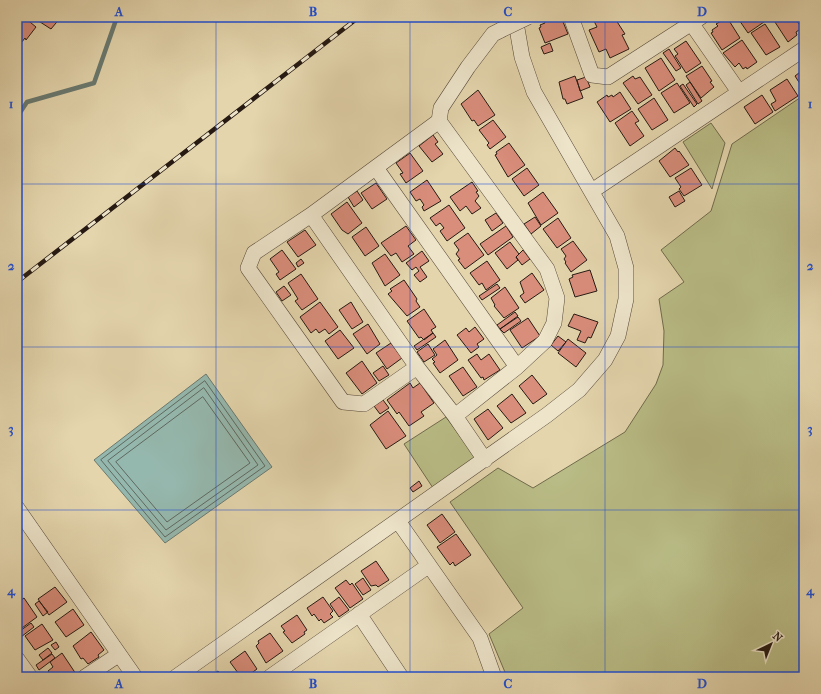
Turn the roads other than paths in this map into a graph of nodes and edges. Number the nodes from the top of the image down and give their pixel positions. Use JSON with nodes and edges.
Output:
{"nodes":[{"id":1,"x":515,"y":17,"type":"edge"},
{"id":2,"x":528,"y":17,"type":"edge"},
{"id":3,"x":570,"y":17,"type":"edge"},
{"id":4,"x":693,"y":19,"type":"edge"},
{"id":5,"x":804,"y":49,"type":"edge"},
{"id":6,"x":739,"y":92,"type":"junction"},
{"id":7,"x":439,"y":121,"type":"junction"},
{"id":8,"x":376,"y":168,"type":"junction"},
{"id":9,"x":592,"y":191,"type":"junction"},
{"id":10,"x":311,"y":215,"type":"junction"},
{"id":11,"x":417,"y":367,"type":"junction"},
{"id":12,"x":517,"y":367,"type":"junction"},
{"id":13,"x":454,"y":416,"type":"junction"},
{"id":14,"x":485,"y":460,"type":"junction"},
{"id":15,"x":17,"y":508,"type":"edge"},
{"id":16,"x":398,"y":521,"type":"junction"},
{"id":17,"x":428,"y":566,"type":"junction"},
{"id":18,"x":359,"y":614,"type":"junction"},
{"id":19,"x":118,"y":655,"type":"junction"},
{"id":20,"x":17,"y":659,"type":"edge"},
{"id":21,"x":291,"y":671,"type":"edge"},
{"id":22,"x":30,"y":677,"type":"edge"},
{"id":23,"x":86,"y":677,"type":"edge"},
{"id":24,"x":135,"y":677,"type":"edge"},
{"id":25,"x":176,"y":677,"type":"edge"},
{"id":26,"x":270,"y":677,"type":"edge"},
{"id":27,"x":401,"y":677,"type":"edge"},
{"id":28,"x":494,"y":677,"type":"edge"}],
"edges":[{"from":1,"to":9,"type":"street"},
{"from":2,"to":7,"type":"street","bridge":true},
{"from":3,"to":4,"type":"street"},
{"from":4,"to":6,"type":"street"},
{"from":5,"to":6,"type":"street"},
{"from":6,"to":9,"type":"street"},
{"from":7,"to":8,"type":"street"},
{"from":7,"to":12,"type":"street"},
{"from":8,"to":10,"type":"street"},
{"from":8,"to":12,"type":"street"},
{"from":9,"to":14,"type":"street"},
{"from":10,"to":11,"type":"street"},
{"from":10,"to":11,"type":"street"},
{"from":11,"to":13,"type":"street"},
{"from":12,"to":13,"type":"street"},
{"from":13,"to":14,"type":"street"},
{"from":14,"to":16,"type":"street"},
{"from":15,"to":19,"type":"street"},
{"from":16,"to":17,"type":"street"},
{"from":16,"to":25,"type":"street"},
{"from":17,"to":18,"type":"street"},
{"from":17,"to":28,"type":"street"},
{"from":18,"to":21,"type":"street"},
{"from":18,"to":27,"type":"street"},
{"from":19,"to":23,"type":"street"},
{"from":19,"to":24,"type":"street"},
{"from":20,"to":22,"type":"street"},
{"from":21,"to":26,"type":"street"}]}
